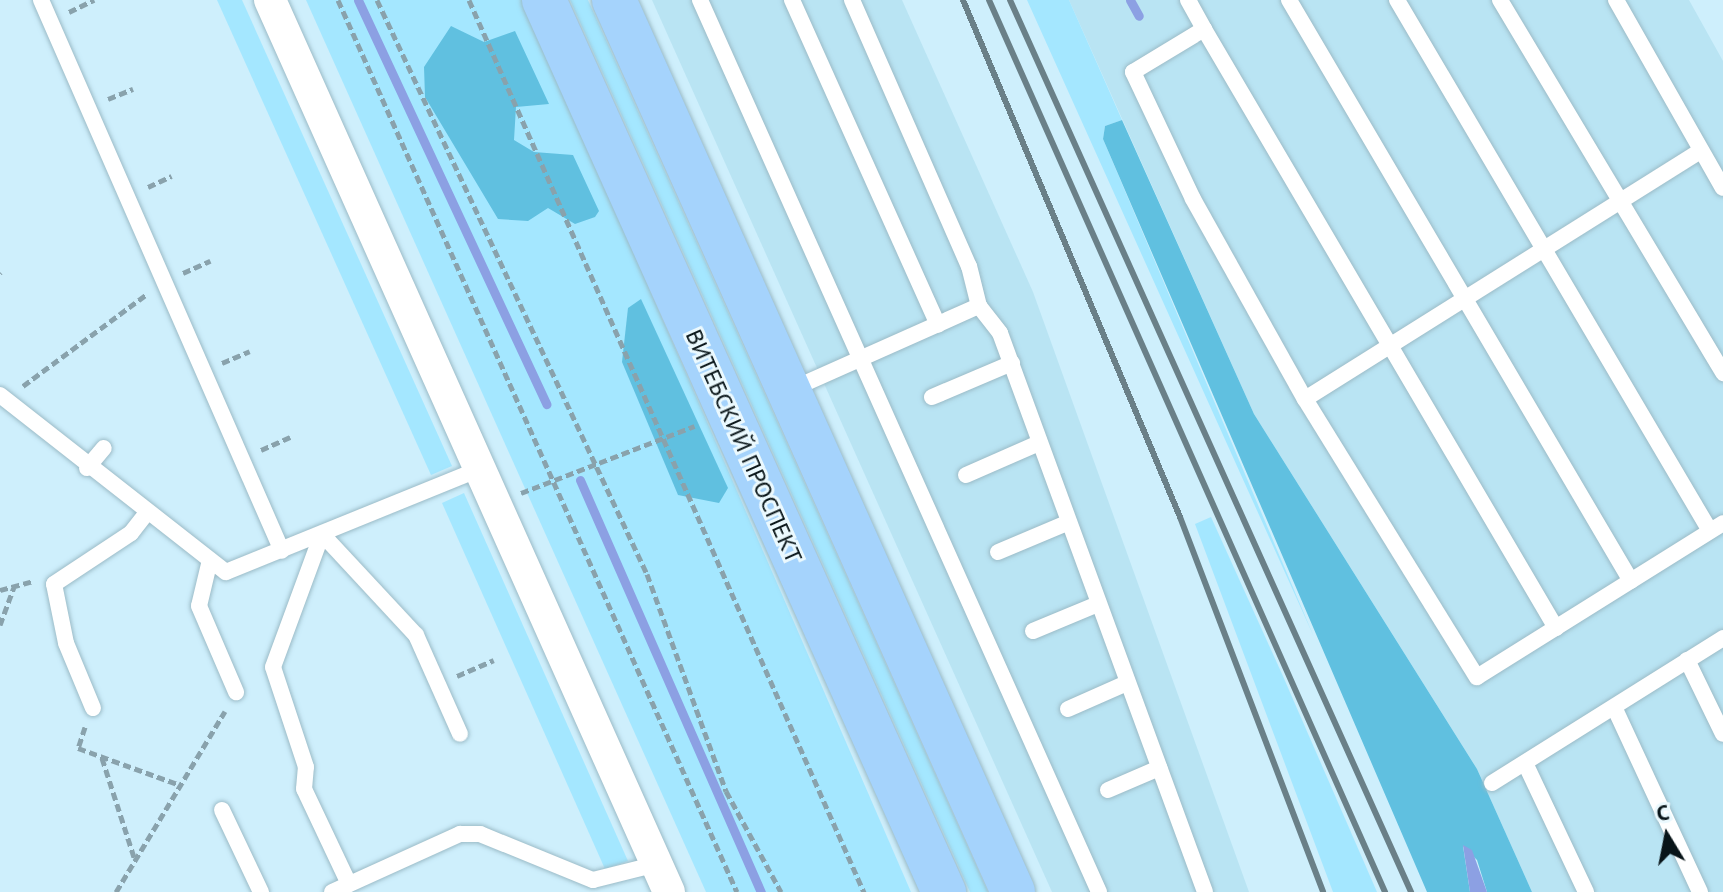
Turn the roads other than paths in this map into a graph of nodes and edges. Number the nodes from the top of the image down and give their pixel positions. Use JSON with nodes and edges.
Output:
{"nodes":[{"id":1,"x":41,"y":0,"type":"edge"},
{"id":2,"x":270,"y":0,"type":"edge"},
{"id":3,"x":544,"y":0,"type":"edge"},
{"id":4,"x":614,"y":0,"type":"edge"},
{"id":5,"x":700,"y":0,"type":"edge"},
{"id":6,"x":792,"y":0,"type":"edge"},
{"id":7,"x":852,"y":0,"type":"edge"},
{"id":8,"x":1188,"y":0,"type":"edge"},
{"id":9,"x":1289,"y":0,"type":"edge"},
{"id":10,"x":1397,"y":0,"type":"edge"},
{"id":11,"x":1500,"y":0,"type":"edge"},
{"id":12,"x":1616,"y":0,"type":"edge"},
{"id":13,"x":1204,"y":29,"type":"junction"},
{"id":14,"x":1701,"y":151,"type":"junction"},
{"id":15,"x":1723,"y":188,"type":"edge"},
{"id":16,"x":1618,"y":199,"type":"junction"},
{"id":17,"x":1541,"y":248,"type":"junction"},
{"id":18,"x":1464,"y":297,"type":"junction"},
{"id":19,"x":979,"y":306,"type":"junction"},
{"id":20,"x":938,"y":325,"type":"junction"},
{"id":21,"x":1389,"y":345,"type":"junction"},
{"id":22,"x":860,"y":359,"type":"junction"},
{"id":23,"x":1012,"y":363,"type":"junction"},
{"id":24,"x":1723,"y":373,"type":"edge"},
{"id":25,"x":790,"y":391,"type":"junction"},
{"id":26,"x":932,"y":397,"type":"dead end"},
{"id":27,"x":1,"y":399,"type":"edge"},
{"id":28,"x":1305,"y":399,"type":"junction"},
{"id":29,"x":1039,"y":443,"type":"junction"},
{"id":30,"x":104,"y":448,"type":"dead end"},
{"id":31,"x":87,"y":468,"type":"junction"},
{"id":32,"x":480,"y":469,"type":"junction"},
{"id":33,"x":966,"y":475,"type":"dead end"},
{"id":34,"x":146,"y":514,"type":"junction"},
{"id":35,"x":1067,"y":523,"type":"junction"},
{"id":36,"x":1716,"y":527,"type":"edge"},
{"id":37,"x":322,"y":534,"type":"junction"},
{"id":38,"x":282,"y":551,"type":"junction"},
{"id":39,"x":998,"y":552,"type":"dead end"},
{"id":40,"x":209,"y":564,"type":"junction"},
{"id":41,"x":1631,"y":581,"type":"junction"},
{"id":42,"x":1098,"y":604,"type":"junction"},
{"id":43,"x":1556,"y":628,"type":"junction"},
{"id":44,"x":1033,"y":631,"type":"dead end"},
{"id":45,"x":1723,"y":638,"type":"edge"},
{"id":46,"x":1687,"y":660,"type":"junction"},
{"id":47,"x":1127,"y":683,"type":"junction"},
{"id":48,"x":236,"y":692,"type":"road end"},
{"id":49,"x":93,"y":708,"type":"road end"},
{"id":50,"x":1068,"y":709,"type":"dead end"},
{"id":51,"x":1615,"y":709,"type":"junction"},
{"id":52,"x":460,"y":734,"type":"dead end"},
{"id":53,"x":1723,"y":734,"type":"edge"},
{"id":54,"x":1525,"y":763,"type":"junction"},
{"id":55,"x":1159,"y":768,"type":"junction"},
{"id":56,"x":1492,"y":783,"type":"dead end"},
{"id":57,"x":1108,"y":790,"type":"dead end"},
{"id":58,"x":222,"y":810,"type":"dead end"},
{"id":59,"x":663,"y":878,"type":"edge"},
{"id":60,"x":349,"y":884,"type":"junction"},
{"id":61,"x":261,"y":892,"type":"edge"},
{"id":62,"x":332,"y":892,"type":"edge"},
{"id":63,"x":944,"y":892,"type":"edge"},
{"id":64,"x":1013,"y":892,"type":"edge"},
{"id":65,"x":1099,"y":892,"type":"edge"},
{"id":66,"x":1205,"y":892,"type":"edge"},
{"id":67,"x":1586,"y":892,"type":"edge"},
{"id":68,"x":1700,"y":892,"type":"edge"}],
"edges":[{"from":1,"to":38,"type":"lane"},
{"from":2,"to":32,"type":"street"},
{"from":3,"to":63,"type":"main road","name":"ВИТЕБСКИЙ ПРОСПЕКТ"},
{"from":4,"to":25,"type":"main road"},
{"from":5,"to":22,"type":"lane"},
{"from":6,"to":20,"type":"lane"},
{"from":7,"to":19,"type":"lane"},
{"from":8,"to":13,"type":"lane"},
{"from":9,"to":18,"type":"lane"},
{"from":10,"to":17,"type":"lane"},
{"from":11,"to":16,"type":"lane"},
{"from":12,"to":14,"type":"lane"},
{"from":13,"to":21,"type":"lane"},
{"from":13,"to":28,"type":"lane"},
{"from":14,"to":15,"type":"lane"},
{"from":14,"to":16,"type":"lane"},
{"from":16,"to":17,"type":"lane"},
{"from":16,"to":24,"type":"lane"},
{"from":17,"to":18,"type":"lane"},
{"from":17,"to":36,"type":"lane"},
{"from":18,"to":21,"type":"lane"},
{"from":18,"to":41,"type":"lane"},
{"from":19,"to":20,"type":"lane"},
{"from":19,"to":23,"type":"lane"},
{"from":20,"to":22,"type":"lane"},
{"from":21,"to":28,"type":"lane"},
{"from":21,"to":43,"type":"lane"},
{"from":22,"to":25,"type":"lane"},
{"from":22,"to":65,"type":"lane"},
{"from":23,"to":26,"type":"lane"},
{"from":23,"to":29,"type":"lane"},
{"from":25,"to":64,"type":"main road"},
{"from":27,"to":31,"type":"lane"},
{"from":28,"to":43,"type":"lane"},
{"from":29,"to":33,"type":"lane"},
{"from":29,"to":35,"type":"lane"},
{"from":30,"to":31,"type":"lane"},
{"from":31,"to":34,"type":"lane"},
{"from":32,"to":37,"type":"lane"},
{"from":32,"to":59,"type":"street"},
{"from":34,"to":40,"type":"lane"},
{"from":34,"to":49,"type":"lane"},
{"from":35,"to":39,"type":"lane"},
{"from":35,"to":42,"type":"lane"},
{"from":36,"to":41,"type":"lane"},
{"from":37,"to":38,"type":"lane"},
{"from":37,"to":52,"type":"lane"},
{"from":37,"to":60,"type":"lane"},
{"from":38,"to":40,"type":"lane"},
{"from":40,"to":48,"type":"lane"},
{"from":41,"to":43,"type":"lane"},
{"from":42,"to":44,"type":"lane"},
{"from":42,"to":47,"type":"lane"},
{"from":45,"to":46,"type":"lane"},
{"from":46,"to":51,"type":"lane"},
{"from":46,"to":53,"type":"lane"},
{"from":47,"to":50,"type":"lane"},
{"from":47,"to":55,"type":"lane"},
{"from":51,"to":54,"type":"lane"},
{"from":51,"to":68,"type":"lane"},
{"from":54,"to":56,"type":"lane"},
{"from":54,"to":67,"type":"lane"},
{"from":55,"to":57,"type":"lane"},
{"from":55,"to":66,"type":"lane"},
{"from":58,"to":61,"type":"lane"},
{"from":59,"to":60,"type":"lane"},
{"from":60,"to":62,"type":"lane"}]}
